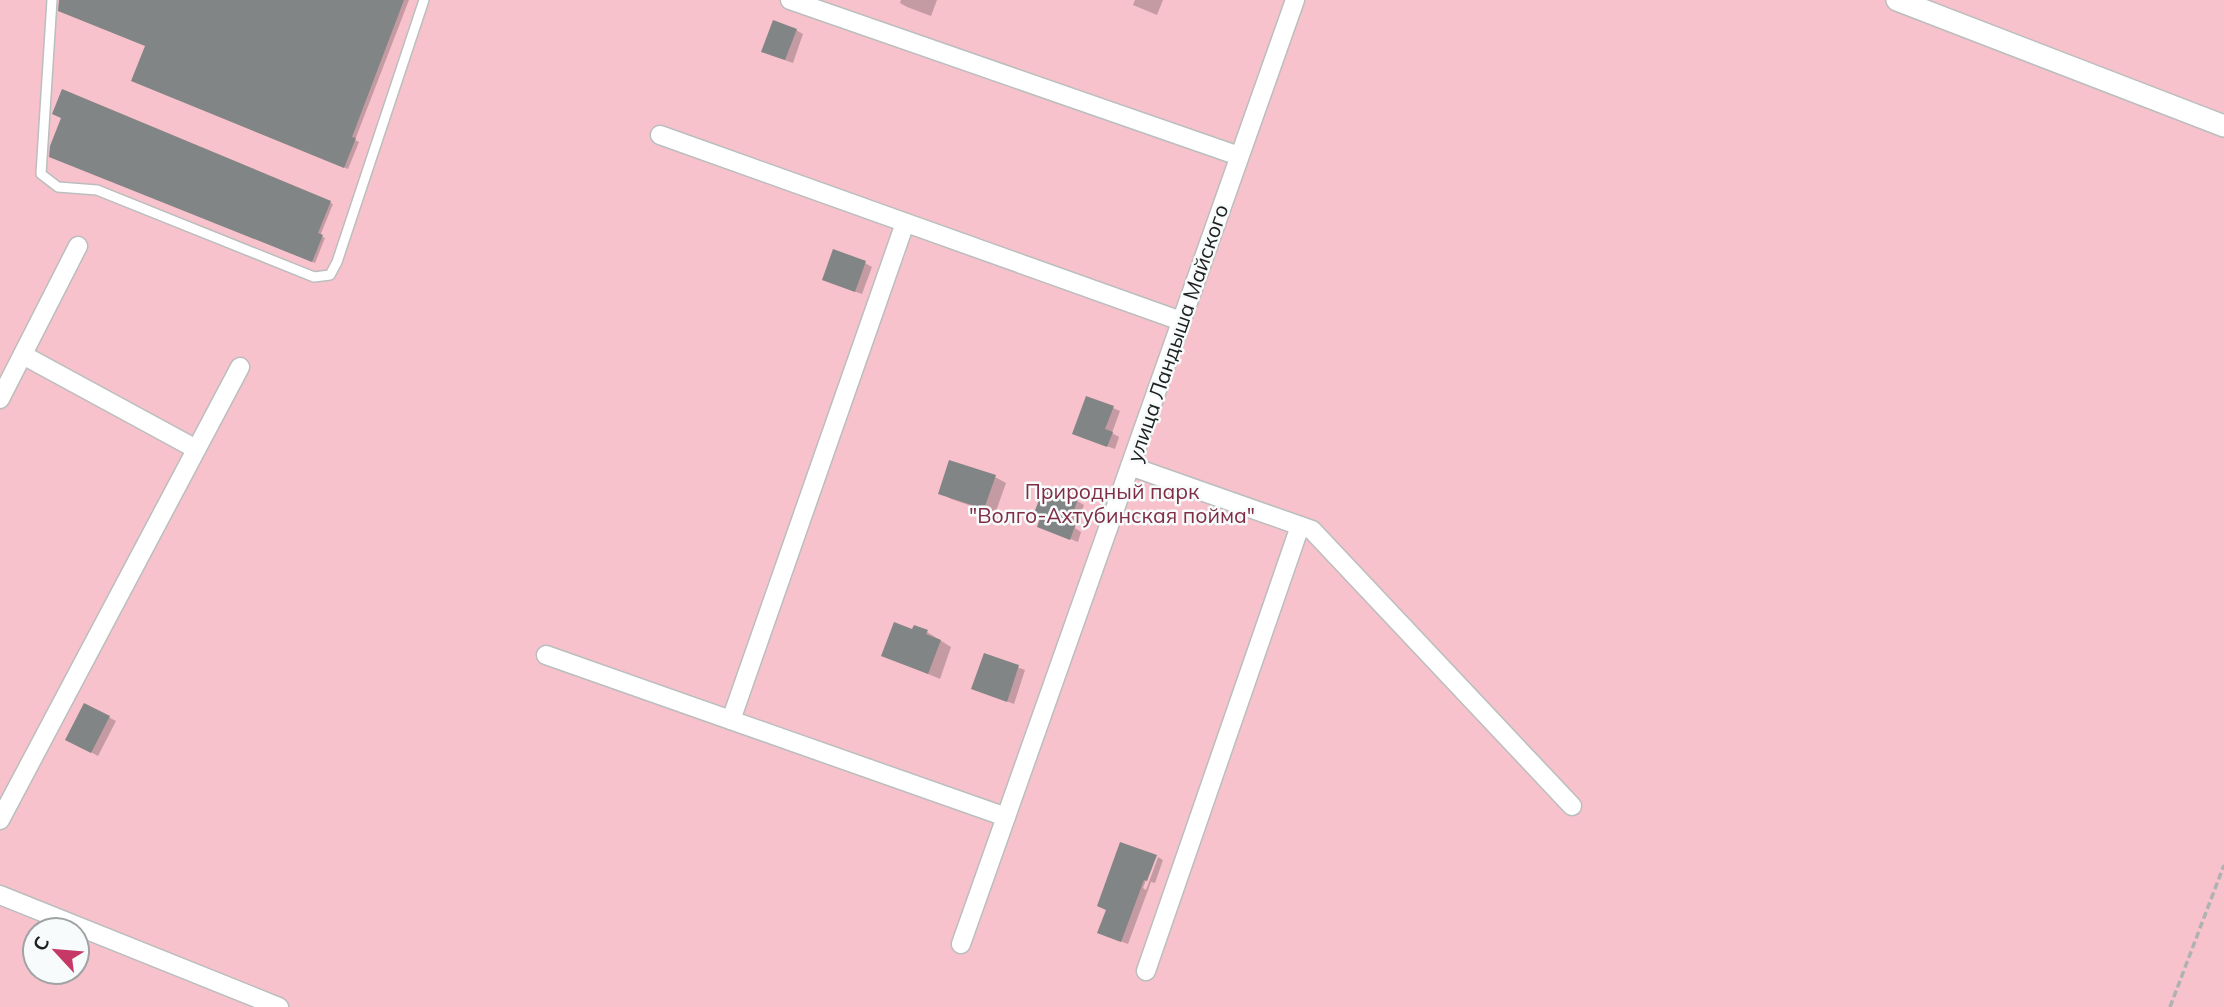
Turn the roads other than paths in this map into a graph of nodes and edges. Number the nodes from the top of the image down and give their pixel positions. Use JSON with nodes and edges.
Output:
{"nodes":[{"id":1,"x":52,"y":0,"type":"edge"},
{"id":2,"x":424,"y":0,"type":"edge"},
{"id":3,"x":790,"y":0,"type":"edge"},
{"id":4,"x":1295,"y":0,"type":"edge"},
{"id":5,"x":1897,"y":0,"type":"edge"},
{"id":6,"x":2224,"y":126,"type":"edge"},
{"id":7,"x":660,"y":135,"type":"dead end"},
{"id":8,"x":1239,"y":156,"type":"junction"},
{"id":9,"x":905,"y":223,"type":"junction"},
{"id":10,"x":78,"y":246,"type":"dead end"},
{"id":11,"x":1181,"y":321,"type":"junction"},
{"id":12,"x":23,"y":355,"type":"junction"},
{"id":13,"x":240,"y":367,"type":"dead end"},
{"id":14,"x":0,"y":399,"type":"edge"},
{"id":15,"x":196,"y":449,"type":"junction"},
{"id":16,"x":1130,"y":466,"type":"junction"},
{"id":17,"x":1300,"y":526,"type":"junction"},
{"id":18,"x":547,"y":655,"type":"dead end"},
{"id":19,"x":731,"y":720,"type":"junction"},
{"id":20,"x":1572,"y":806,"type":"dead end"},
{"id":21,"x":1006,"y":817,"type":"junction"},
{"id":22,"x":0,"y":820,"type":"edge"},
{"id":23,"x":0,"y":895,"type":"edge"},
{"id":24,"x":961,"y":944,"type":"dead end"},
{"id":25,"x":1146,"y":971,"type":"dead end"},
{"id":26,"x":279,"y":1007,"type":"edge"}],
"edges":[{"from":1,"to":2,"type":"lane"},
{"from":3,"to":8,"type":"street"},
{"from":4,"to":8,"type":"street","name":"улица Ландыша Майского"},
{"from":5,"to":6,"type":"street"},
{"from":7,"to":9,"type":"street"},
{"from":8,"to":11,"type":"street","name":"улица Ландыша Майского"},
{"from":9,"to":11,"type":"street"},
{"from":9,"to":19,"type":"street"},
{"from":10,"to":12,"type":"street"},
{"from":11,"to":16,"type":"street","name":"улица Ландыша Майского"},
{"from":12,"to":14,"type":"street"},
{"from":12,"to":15,"type":"street"},
{"from":13,"to":15,"type":"street"},
{"from":15,"to":22,"type":"street"},
{"from":16,"to":17,"type":"street"},
{"from":16,"to":21,"type":"street","name":"улица Ландыша Майского"},
{"from":17,"to":20,"type":"street"},
{"from":17,"to":25,"type":"street"},
{"from":18,"to":19,"type":"street"},
{"from":19,"to":21,"type":"street"},
{"from":21,"to":24,"type":"street","name":"улица Ландыша Майского"},
{"from":23,"to":26,"type":"street"}]}
